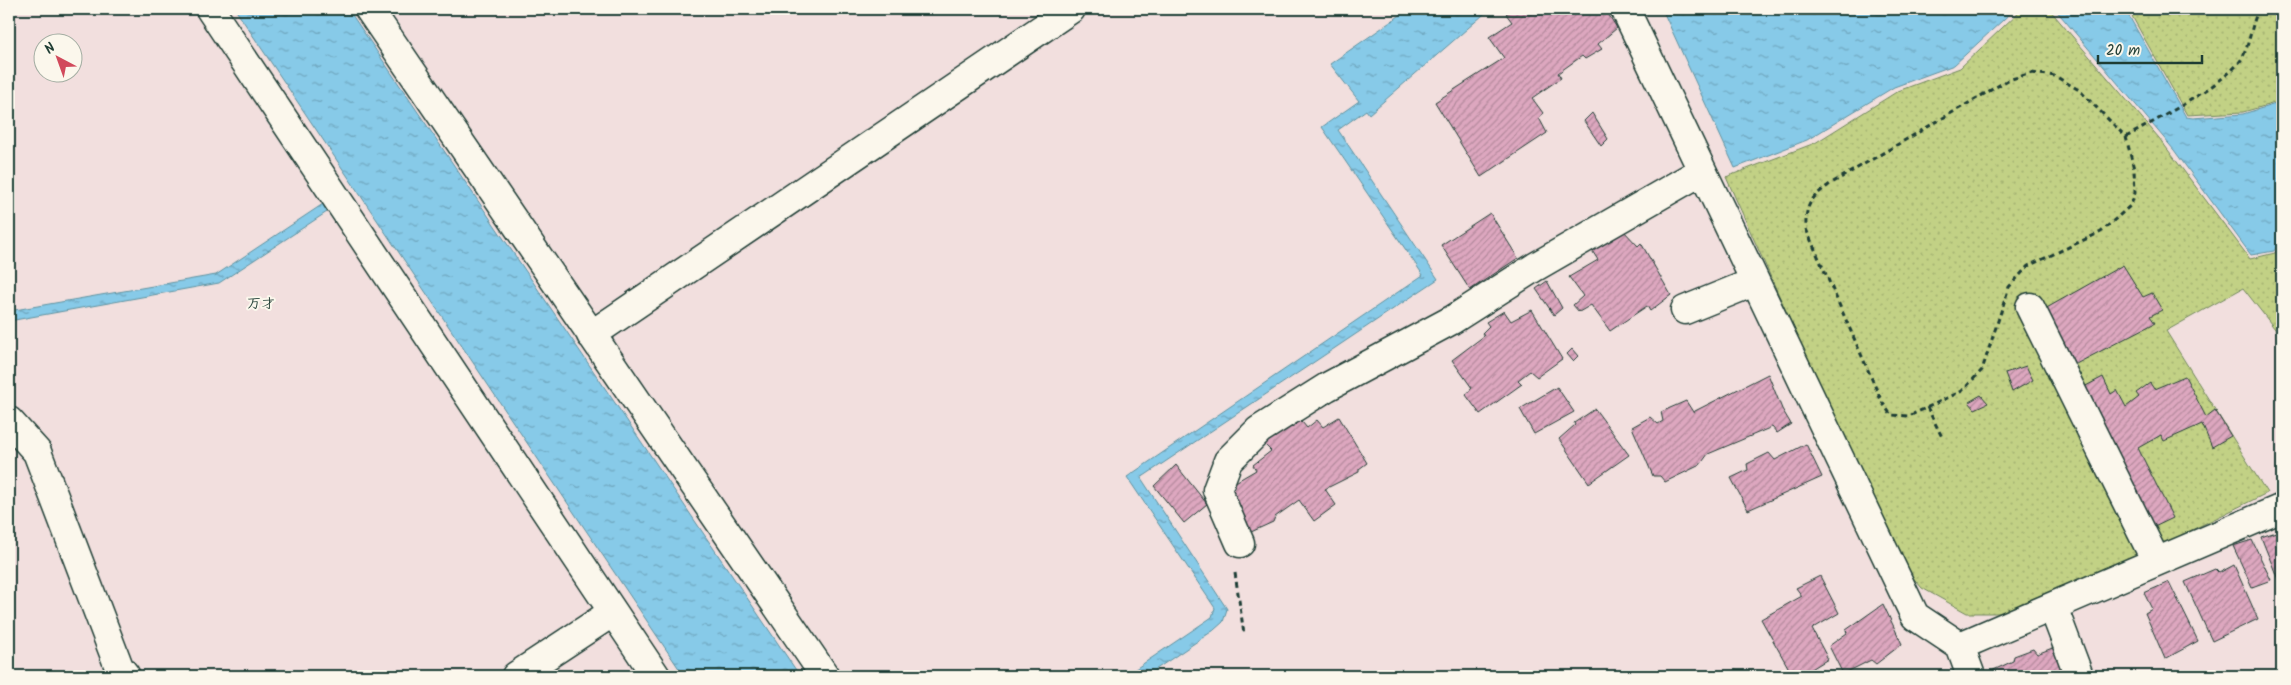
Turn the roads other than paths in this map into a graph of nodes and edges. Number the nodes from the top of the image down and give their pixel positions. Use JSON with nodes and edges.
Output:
{"nodes":[{"id":1,"x":210,"y":9,"type":"edge"},
{"id":2,"x":369,"y":9,"type":"edge"},
{"id":3,"x":1070,"y":9,"type":"edge"},
{"id":4,"x":1625,"y":9,"type":"edge"},
{"id":5,"x":1702,"y":171,"type":"junction"},
{"id":6,"x":1754,"y":282,"type":"junction"},
{"id":7,"x":2030,"y":307,"type":"dead end"},
{"id":8,"x":1685,"y":310,"type":"dead end"},
{"id":9,"x":591,"y":334,"type":"junction"},
{"id":10,"x":9,"y":421,"type":"edge"},
{"id":11,"x":2282,"y":508,"type":"edge"},
{"id":12,"x":1240,"y":543,"type":"road end"},
{"id":13,"x":2156,"y":561,"type":"junction"},
{"id":14,"x":2053,"y":607,"type":"junction"},
{"id":15,"x":612,"y":612,"type":"junction"},
{"id":16,"x":1960,"y":646,"type":"junction"},
{"id":17,"x":126,"y":676,"type":"edge"},
{"id":18,"x":516,"y":676,"type":"edge"},
{"id":19,"x":656,"y":676,"type":"edge"},
{"id":20,"x":825,"y":676,"type":"edge"},
{"id":21,"x":1971,"y":676,"type":"edge"},
{"id":22,"x":2079,"y":676,"type":"edge"}],
"edges":[{"from":1,"to":15,"type":"street"},
{"from":2,"to":9,"type":"street"},
{"from":3,"to":9,"type":"street"},
{"from":4,"to":5,"type":"street"},
{"from":5,"to":6,"type":"street"},
{"from":5,"to":12,"type":"street"},
{"from":6,"to":8,"type":"street"},
{"from":6,"to":16,"type":"street"},
{"from":7,"to":13,"type":"street"},
{"from":9,"to":20,"type":"street"},
{"from":10,"to":17,"type":"street"},
{"from":11,"to":13,"type":"street"},
{"from":13,"to":14,"type":"street"},
{"from":14,"to":16,"type":"street"},
{"from":14,"to":22,"type":"street"},
{"from":15,"to":18,"type":"street"},
{"from":15,"to":19,"type":"street"},
{"from":16,"to":21,"type":"street"}]}
